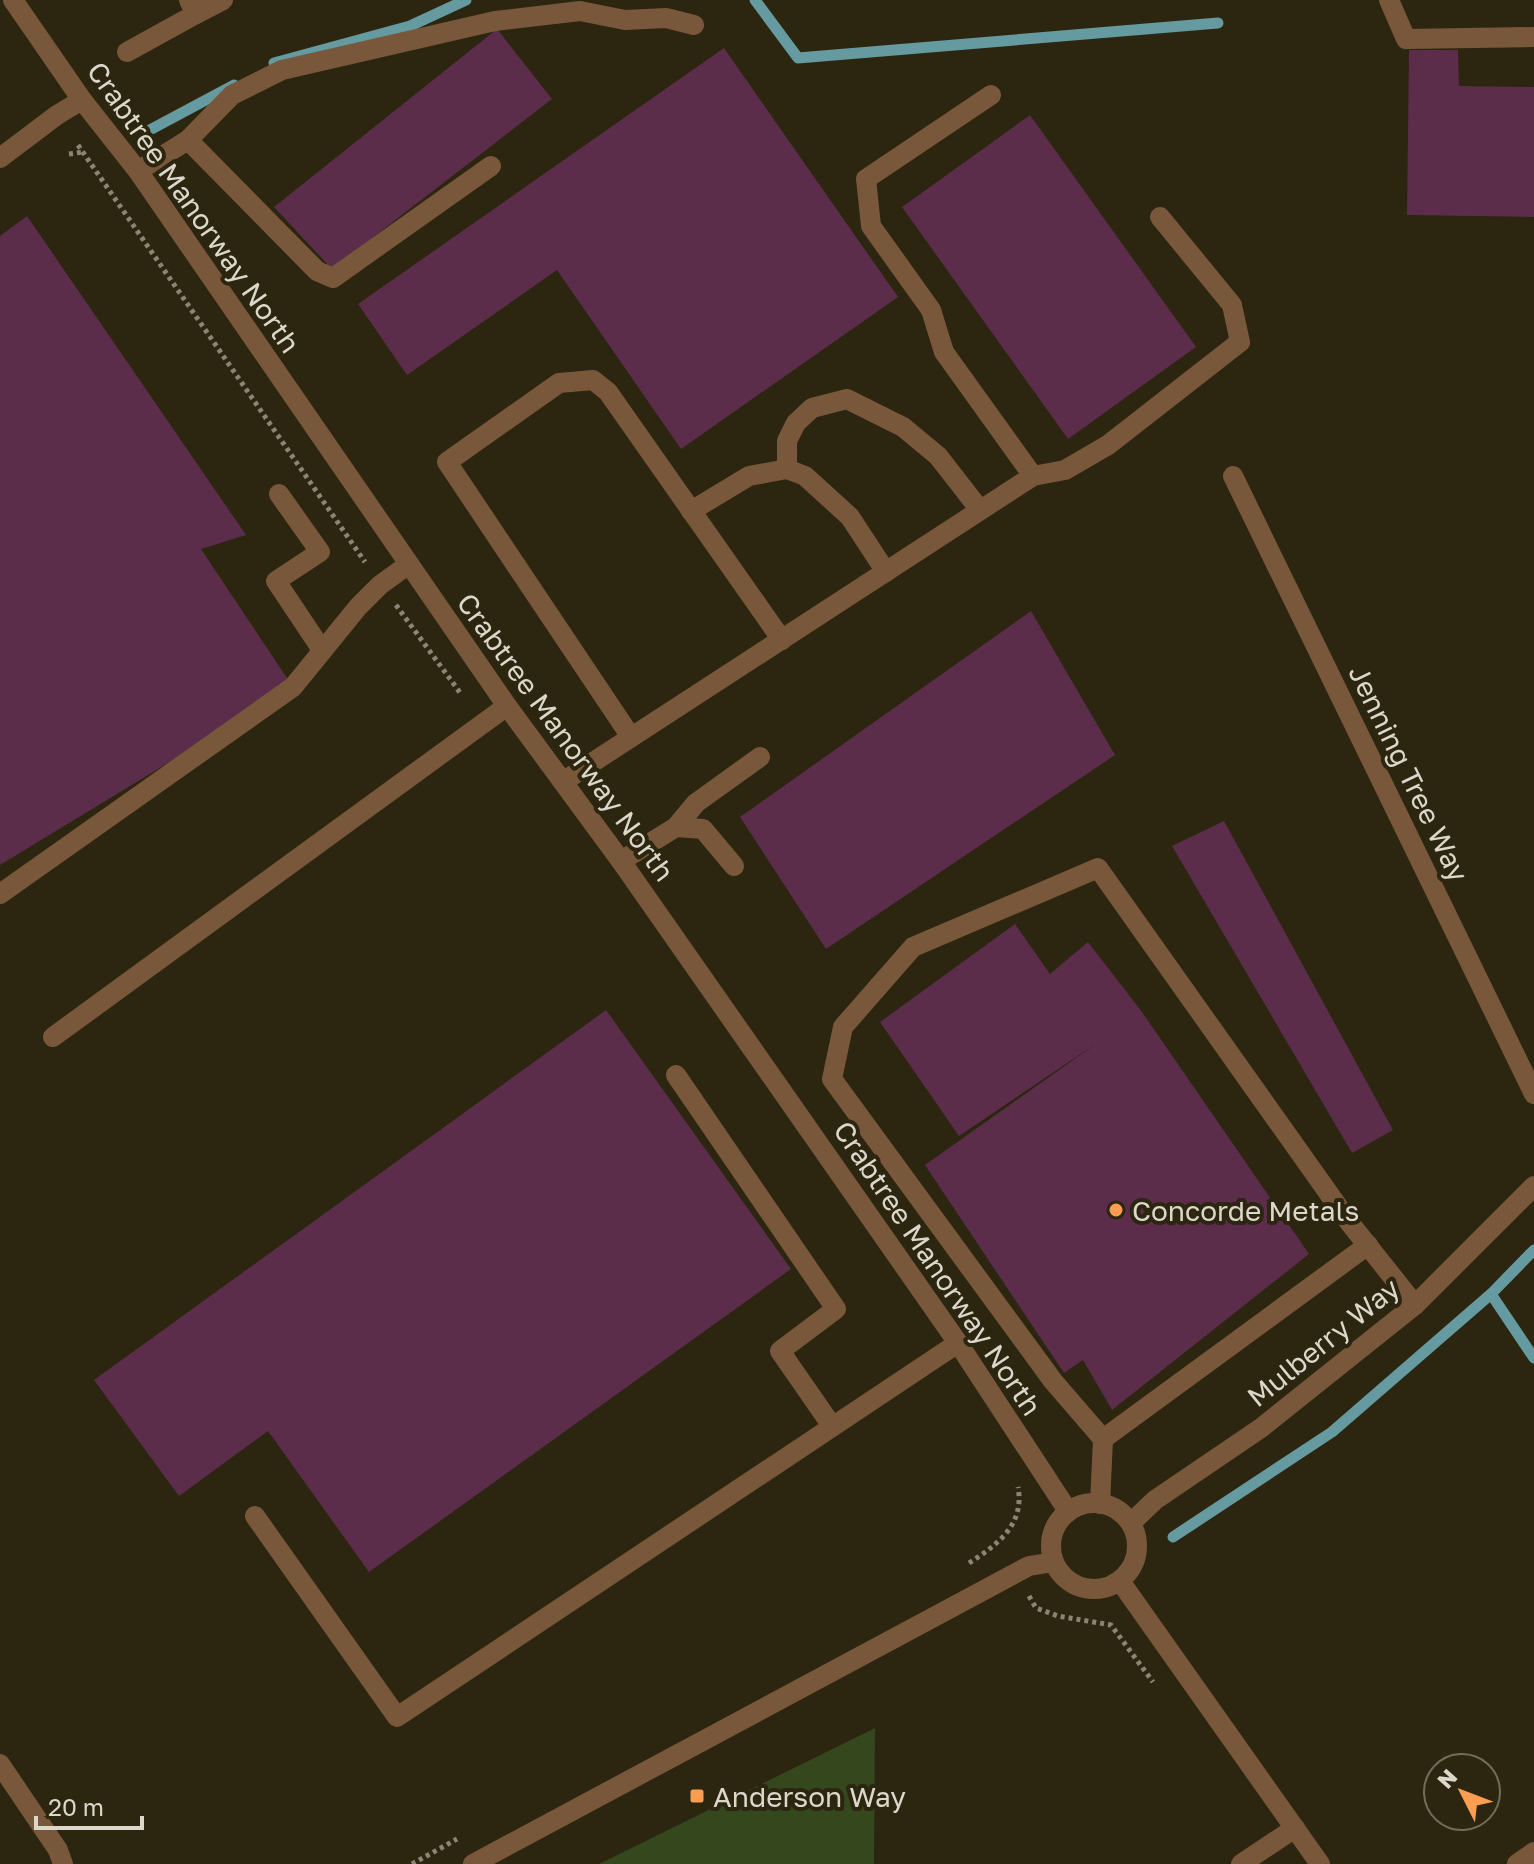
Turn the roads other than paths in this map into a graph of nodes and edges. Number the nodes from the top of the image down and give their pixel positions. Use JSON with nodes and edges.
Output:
{"nodes":[{"id":1,"x":13,"y":0,"type":"edge"},
{"id":2,"x":223,"y":0,"type":"edge"},
{"id":3,"x":1389,"y":0,"type":"edge"},
{"id":4,"x":192,"y":7,"type":"edge"},
{"id":5,"x":694,"y":25,"type":"dead end"},
{"id":6,"x":1534,"y":37,"type":"edge"},
{"id":7,"x":127,"y":52,"type":"dead end"},
{"id":8,"x":991,"y":95,"type":"dead end"},
{"id":9,"x":82,"y":100,"type":"junction"},
{"id":10,"x":188,"y":140,"type":"junction"},
{"id":11,"x":0,"y":158,"type":"edge"},
{"id":12,"x":491,"y":166,"type":"dead end"},
{"id":13,"x":138,"y":171,"type":"junction"},
{"id":14,"x":1160,"y":217,"type":"dead end"},
{"id":15,"x":787,"y":469,"type":"junction"},
{"id":16,"x":1033,"y":476,"type":"junction"},
{"id":17,"x":1233,"y":476,"type":"dead end"},
{"id":18,"x":279,"y":494,"type":"dead end"},
{"id":19,"x":980,"y":510,"type":"junction"},
{"id":20,"x":691,"y":511,"type":"junction"},
{"id":21,"x":409,"y":564,"type":"junction"},
{"id":22,"x":886,"y":572,"type":"junction"},
{"id":23,"x":782,"y":640,"type":"junction"},
{"id":24,"x":322,"y":650,"type":"junction"},
{"id":25,"x":507,"y":706,"type":"junction"},
{"id":26,"x":631,"y":737,"type":"junction"},
{"id":27,"x":760,"y":757,"type":"dead end"},
{"id":28,"x":564,"y":781,"type":"junction"},
{"id":29,"x":676,"y":827,"type":"junction"},
{"id":30,"x":621,"y":861,"type":"junction"},
{"id":31,"x":734,"y":866,"type":"dead end"},
{"id":32,"x":0,"y":894,"type":"edge"},
{"id":33,"x":53,"y":1037,"type":"dead end"},
{"id":34,"x":676,"y":1075,"type":"dead end"},
{"id":35,"x":1534,"y":1094,"type":"edge"},
{"id":36,"x":1534,"y":1186,"type":"edge"},
{"id":37,"x":1368,"y":1245,"type":"junction"},
{"id":38,"x":1415,"y":1305,"type":"junction"},
{"id":39,"x":958,"y":1343,"type":"junction"},
{"id":40,"x":832,"y":1426,"type":"junction"},
{"id":41,"x":1103,"y":1439,"type":"junction"},
{"id":42,"x":1100,"y":1504,"type":"junction"},
{"id":43,"x":1068,"y":1511,"type":"junction"},
{"id":44,"x":255,"y":1516,"type":"dead end"},
{"id":45,"x":1131,"y":1523,"type":"junction"},
{"id":46,"x":1054,"y":1562,"type":"junction"},
{"id":47,"x":1120,"y":1581,"type":"junction"},
{"id":48,"x":0,"y":1764,"type":"edge"},
{"id":49,"x":1295,"y":1828,"type":"junction"},
{"id":50,"x":1534,"y":1852,"type":"edge"},
{"id":51,"x":63,"y":1864,"type":"edge"},
{"id":52,"x":473,"y":1864,"type":"edge"},
{"id":53,"x":1241,"y":1864,"type":"edge"},
{"id":54,"x":1320,"y":1864,"type":"edge"},
{"id":55,"x":1517,"y":1864,"type":"edge"}],
"edges":[{"from":1,"to":9,"type":"street","name":"Crabtree Manorway North"},
{"from":2,"to":4,"type":"street"},
{"from":3,"to":6,"type":"street"},
{"from":4,"to":7,"type":"street"},
{"from":5,"to":10,"type":"street"},
{"from":8,"to":16,"type":"street"},
{"from":9,"to":11,"type":"street"},
{"from":9,"to":13,"type":"street","name":"Crabtree Manorway North"},
{"from":10,"to":12,"type":"street"},
{"from":10,"to":13,"type":"street"},
{"from":13,"to":21,"type":"street","name":"Crabtree Manorway North"},
{"from":14,"to":16,"type":"street"},
{"from":15,"to":19,"type":"street"},
{"from":15,"to":20,"type":"street"},
{"from":15,"to":22,"type":"street"},
{"from":16,"to":19,"type":"street"},
{"from":17,"to":35,"type":"street","name":"Jenning Tree Way"},
{"from":18,"to":24,"type":"street"},
{"from":19,"to":22,"type":"street"},
{"from":20,"to":23,"type":"street"},
{"from":20,"to":26,"type":"street"},
{"from":21,"to":24,"type":"street"},
{"from":21,"to":25,"type":"street","name":"Crabtree Manorway North"},
{"from":22,"to":23,"type":"street"},
{"from":23,"to":26,"type":"street"},
{"from":24,"to":32,"type":"street"},
{"from":25,"to":28,"type":"street","name":"Crabtree Manorway North"},
{"from":25,"to":33,"type":"street"},
{"from":26,"to":28,"type":"street"},
{"from":27,"to":29,"type":"street"},
{"from":28,"to":30,"type":"street","name":"Crabtree Manorway North"},
{"from":29,"to":30,"type":"street"},
{"from":29,"to":31,"type":"street"},
{"from":30,"to":39,"type":"street","name":"Crabtree Manorway North"},
{"from":34,"to":40,"type":"street"},
{"from":36,"to":38,"type":"street","name":"Mulberry Way"},
{"from":37,"to":38,"type":"street"},
{"from":37,"to":41,"type":"street"},
{"from":37,"to":41,"type":"street"},
{"from":38,"to":45,"type":"street","name":"Mulberry Way"},
{"from":39,"to":40,"type":"street"},
{"from":39,"to":43,"type":"street","name":"Crabtree Manorway North"},
{"from":40,"to":44,"type":"street"},
{"from":41,"to":42,"type":"street"},
{"from":42,"to":43,"type":"street"},
{"from":42,"to":45,"type":"street"},
{"from":43,"to":46,"type":"street"},
{"from":45,"to":47,"type":"street"},
{"from":46,"to":47,"type":"street"},
{"from":46,"to":52,"type":"street"},
{"from":47,"to":49,"type":"street"},
{"from":48,"to":51,"type":"street"},
{"from":49,"to":53,"type":"street"},
{"from":49,"to":54,"type":"street"},
{"from":50,"to":55,"type":"street"}]}
